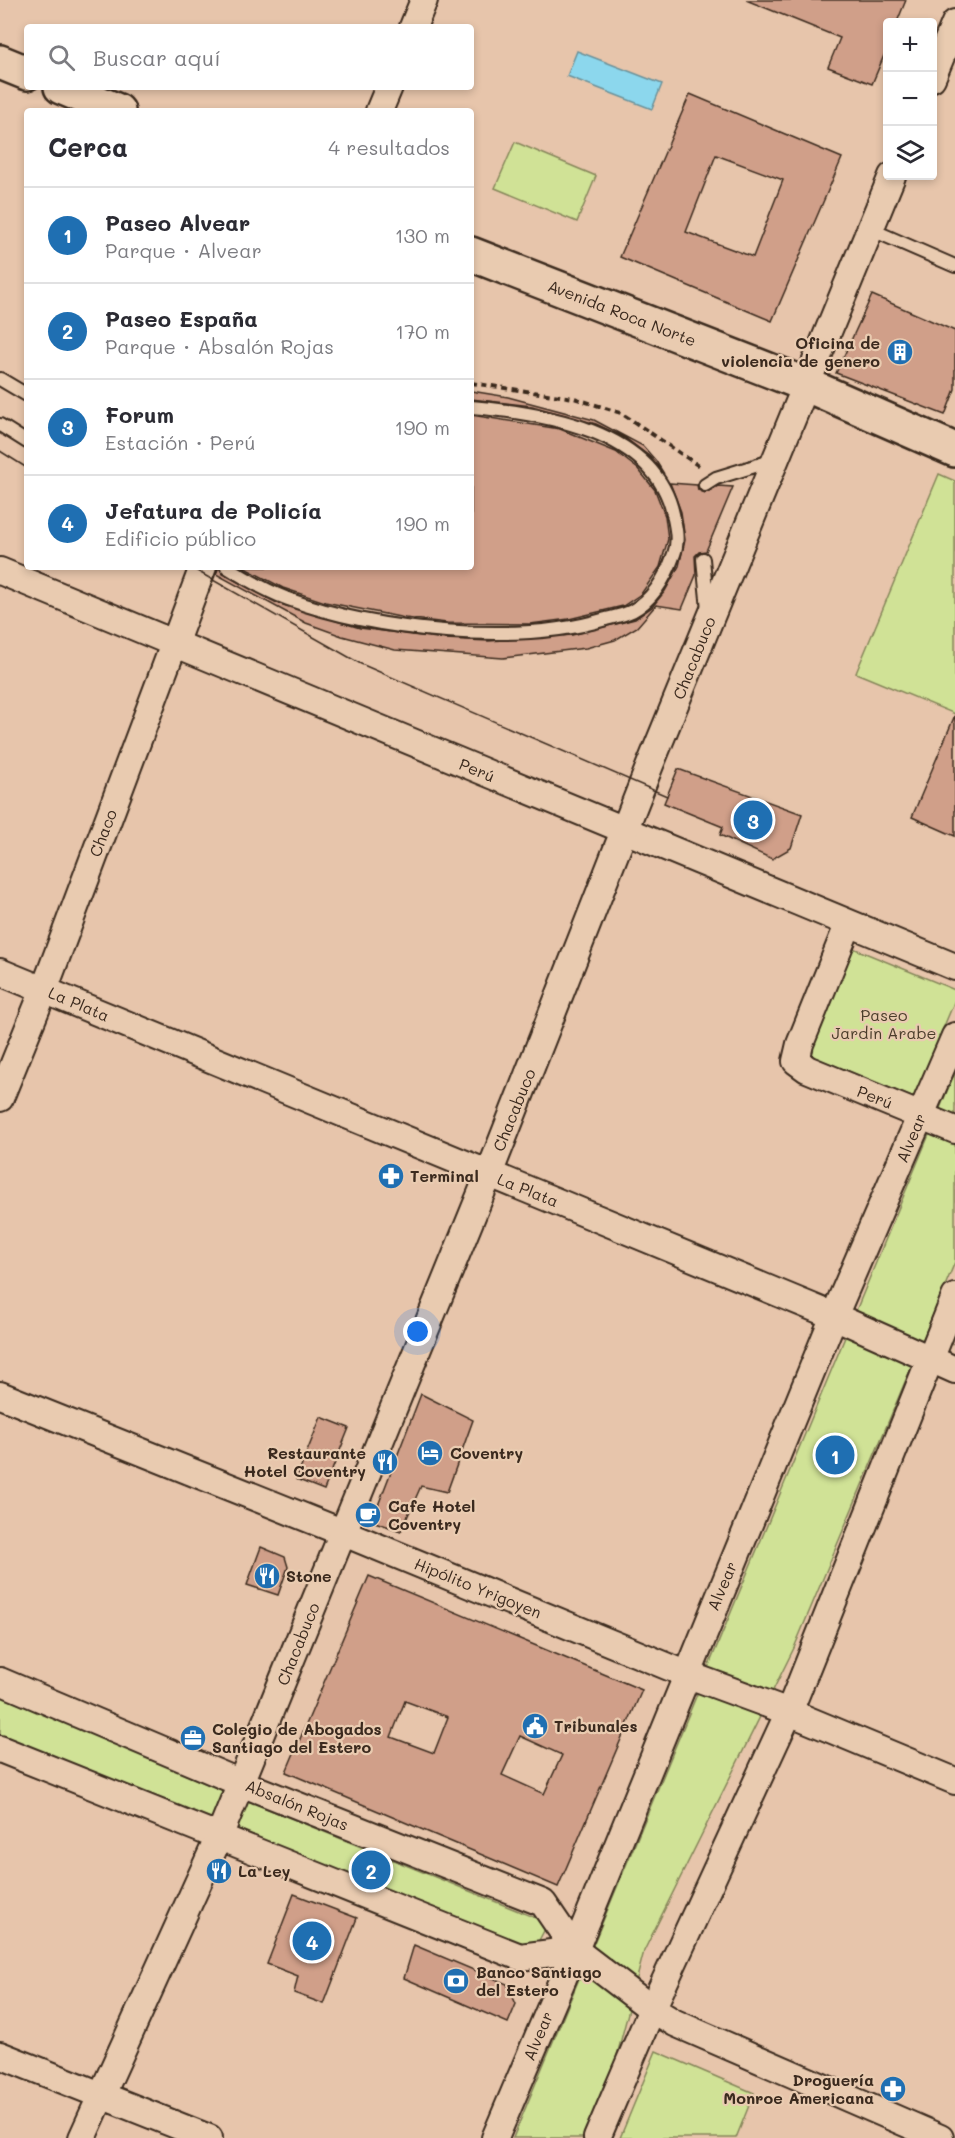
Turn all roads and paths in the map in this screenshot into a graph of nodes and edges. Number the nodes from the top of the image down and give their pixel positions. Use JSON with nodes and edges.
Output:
{"nodes":[{"id":1,"x":424,"y":0,"type":"edge"},
{"id":2,"x":955,"y":23,"type":"edge"},
{"id":3,"x":414,"y":24,"type":"edge"},
{"id":4,"x":0,"y":62,"type":"edge"},
{"id":5,"x":24,"y":72,"type":"edge"},
{"id":6,"x":935,"y":72,"type":"edge"},
{"id":7,"x":68,"y":90,"type":"edge"},
{"id":8,"x":388,"y":90,"type":"edge"},
{"id":9,"x":111,"y":108,"type":"edge"},
{"id":10,"x":380,"y":108,"type":"edge"},
{"id":11,"x":890,"y":180,"type":"edge"},
{"id":12,"x":870,"y":229,"type":"junction"},
{"id":13,"x":474,"y":255,"type":"edge"},
{"id":14,"x":955,"y":266,"type":"edge"},
{"id":15,"x":0,"y":380,"type":"edge"},
{"id":16,"x":807,"y":384,"type":"junction"},
{"id":17,"x":24,"y":393,"type":"edge"},
{"id":18,"x":474,"y":407,"type":"edge"},
{"id":19,"x":0,"y":425,"type":"edge"},
{"id":20,"x":24,"y":440,"type":"edge"},
{"id":21,"x":955,"y":450,"type":"edge"},
{"id":22,"x":776,"y":460,"type":"junction"},
{"id":23,"x":705,"y":485,"type":"dead end"},
{"id":24,"x":703,"y":559,"type":"dead end"},
{"id":25,"x":202,"y":570,"type":"edge"},
{"id":26,"x":234,"y":570,"type":"edge"},
{"id":27,"x":0,"y":571,"type":"edge"},
{"id":28,"x":709,"y":622,"type":"junction"},
{"id":29,"x":175,"y":642,"type":"junction"},
{"id":30,"x":624,"y":832,"type":"junction"},
{"id":31,"x":848,"y":925,"type":"junction"},
{"id":32,"x":955,"y":967,"type":"edge"},
{"id":33,"x":0,"y":972,"type":"edge"},
{"id":34,"x":44,"y":990,"type":"junction"},
{"id":35,"x":955,"y":1036,"type":"edge"},
{"id":36,"x":0,"y":1098,"type":"edge"},
{"id":37,"x":921,"y":1116,"type":"junction"},
{"id":38,"x":955,"y":1130,"type":"edge"},
{"id":39,"x":489,"y":1174,"type":"junction"},
{"id":40,"x":955,"y":1297,"type":"edge"},
{"id":41,"x":834,"y":1316,"type":"junction"},
{"id":42,"x":928,"y":1359,"type":"junction"},
{"id":43,"x":955,"y":1370,"type":"edge"},
{"id":44,"x":0,"y":1395,"type":"edge"},
{"id":45,"x":344,"y":1533,"type":"junction"},
{"id":46,"x":686,"y":1674,"type":"junction"},
{"id":47,"x":0,"y":1681,"type":"edge"},
{"id":48,"x":789,"y":1712,"type":"junction"},
{"id":49,"x":0,"y":1749,"type":"edge"},
{"id":50,"x":955,"y":1781,"type":"edge"},
{"id":51,"x":241,"y":1783,"type":"junction"},
{"id":52,"x":218,"y":1839,"type":"junction"},
{"id":53,"x":575,"y":1950,"type":"junction"},
{"id":54,"x":652,"y":2009,"type":"junction"},
{"id":55,"x":0,"y":2055,"type":"edge"},
{"id":56,"x":101,"y":2096,"type":"junction"},
{"id":57,"x":82,"y":2138,"type":"edge"},
{"id":58,"x":209,"y":2138,"type":"edge"},
{"id":59,"x":495,"y":2138,"type":"edge"},
{"id":60,"x":597,"y":2138,"type":"edge"},
{"id":61,"x":940,"y":2138,"type":"edge"}],
"edges":[{"from":1,"to":3,"type":"street"},
{"from":2,"to":6,"type":"street"},
{"from":4,"to":5,"type":"main road"},
{"from":7,"to":9,"type":"main road"},
{"from":8,"to":10,"type":"street"},
{"from":11,"to":12,"type":"street","name":"Chacabuco"},
{"from":12,"to":14,"type":"lane"},
{"from":12,"to":16,"type":"street","name":"Chacabuco"},
{"from":13,"to":16,"type":"main road","name":"Avenida Roca Norte"},
{"from":15,"to":17,"type":"lane"},
{"from":16,"to":21,"type":"main road","name":"Avenida Roca Norte"},
{"from":16,"to":22,"type":"street","name":"Chacabuco"},
{"from":18,"to":26,"type":"lane"},
{"from":19,"to":20,"type":"lane"},
{"from":22,"to":23,"type":"lane"},
{"from":22,"to":28,"type":"street","name":"Chacabuco"},
{"from":24,"to":28,"type":"lane"},
{"from":25,"to":29,"type":"street","name":"Chaco"},
{"from":27,"to":29,"type":"street","name":"Perú"},
{"from":28,"to":30,"type":"street","name":"Chacabuco"},
{"from":29,"to":30,"type":"street","name":"Perú"},
{"from":29,"to":34,"type":"street","name":"Chaco"},
{"from":30,"to":31,"type":"street","name":"Perú"},
{"from":30,"to":39,"type":"street","name":"Chacabuco"},
{"from":31,"to":32,"type":"street","name":"Perú"},
{"from":31,"to":37,"type":"street","name":"Perú"},
{"from":33,"to":34,"type":"street","name":"La Plata"},
{"from":34,"to":36,"type":"street","name":"Chaco"},
{"from":34,"to":39,"type":"street","name":"La Plata"},
{"from":35,"to":37,"type":"street","name":"Alvear"},
{"from":37,"to":38,"type":"street","name":"Perú"},
{"from":37,"to":41,"type":"street","name":"Alvear"},
{"from":39,"to":41,"type":"street","name":"La Plata"},
{"from":39,"to":45,"type":"street","name":"Chacabuco"},
{"from":40,"to":42,"type":"street"},
{"from":41,"to":42,"type":"street","name":"La Plata"},
{"from":41,"to":46,"type":"street","name":"Alvear"},
{"from":42,"to":43,"type":"street","name":"La Plata"},
{"from":42,"to":48,"type":"street"},
{"from":44,"to":45,"type":"street","name":"Hipólito Yrigoyen"},
{"from":45,"to":46,"type":"street","name":"Hipólito Yrigoyen"},
{"from":45,"to":51,"type":"street","name":"Chacabuco"},
{"from":46,"to":48,"type":"street","name":"Hipólito Yrigoyen"},
{"from":46,"to":53,"type":"street","name":"Alvear"},
{"from":47,"to":51,"type":"street","name":"Absalón Rojas"},
{"from":48,"to":50,"type":"street","name":"Hipólito Yrigoyen"},
{"from":48,"to":54,"type":"street"},
{"from":49,"to":52,"type":"street"},
{"from":51,"to":52,"type":"street","name":"Chacabuco"},
{"from":51,"to":53,"type":"street","name":"Absalón Rojas"},
{"from":52,"to":53,"type":"street"},
{"from":52,"to":56,"type":"street","name":"Chacabuco"},
{"from":53,"to":54,"type":"street","name":"Absalón Rojas"},
{"from":53,"to":59,"type":"street","name":"Alvear"},
{"from":54,"to":60,"type":"street"},
{"from":54,"to":61,"type":"street","name":"Absalón Rojas"},
{"from":55,"to":56,"type":"street"},
{"from":56,"to":57,"type":"street","name":"Chacabuco"},
{"from":56,"to":58,"type":"street"}]}
